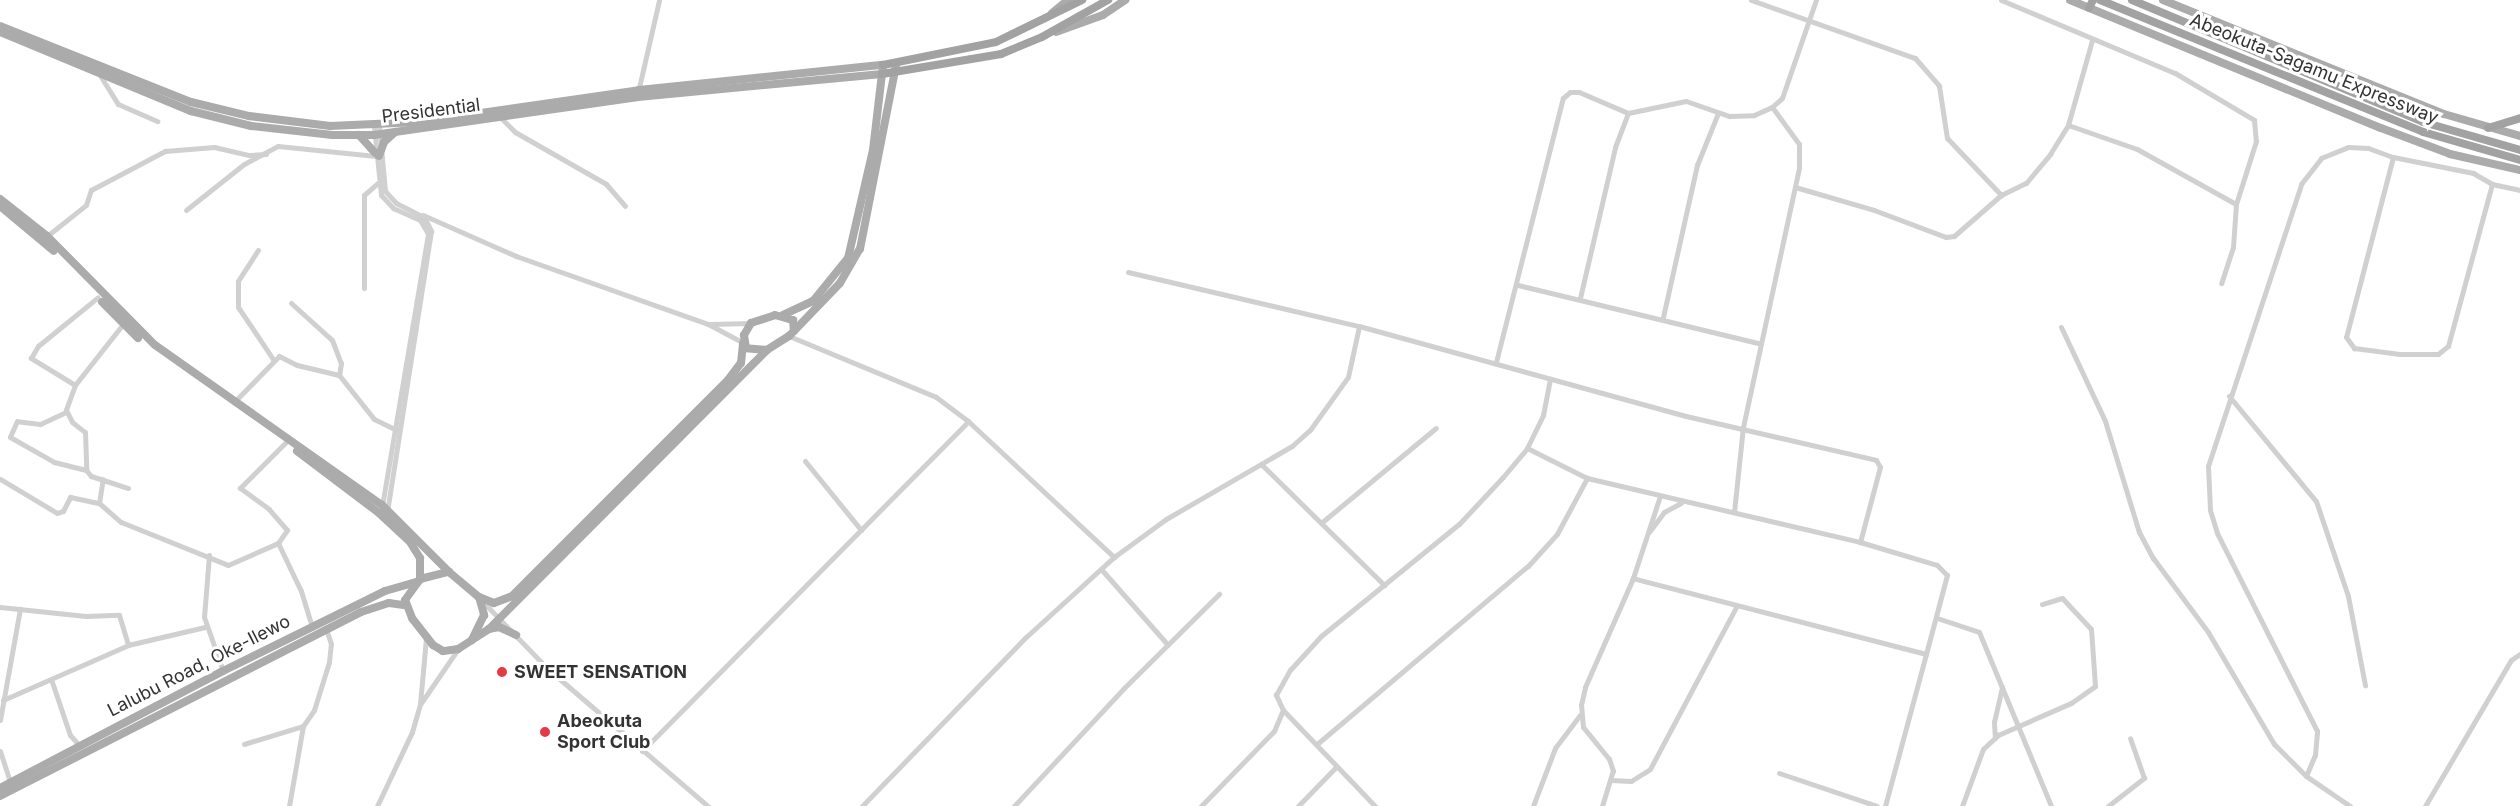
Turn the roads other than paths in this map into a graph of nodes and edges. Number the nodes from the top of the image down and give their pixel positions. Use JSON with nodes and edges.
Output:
{"nodes":[{"id":1,"x":659,"y":0,"type":"edge"},
{"id":2,"x":1068,"y":0,"type":"edge"},
{"id":3,"x":1082,"y":0,"type":"edge"},
{"id":4,"x":1108,"y":0,"type":"edge"},
{"id":5,"x":1125,"y":0,"type":"edge"},
{"id":6,"x":1752,"y":0,"type":"edge"},
{"id":7,"x":1816,"y":0,"type":"edge"},
{"id":8,"x":2001,"y":0,"type":"edge"},
{"id":9,"x":2070,"y":0,"type":"edge"},
{"id":10,"x":2100,"y":0,"type":"edge"},
{"id":11,"x":2132,"y":0,"type":"edge"},
{"id":12,"x":2163,"y":0,"type":"edge"},
{"id":13,"x":2091,"y":4,"type":"edge"},
{"id":14,"x":1810,"y":18,"type":"junction"},
{"id":15,"x":1036,"y":25,"type":"junction"},
{"id":16,"x":0,"y":26,"type":"edge"},
{"id":17,"x":0,"y":32,"type":"edge"},
{"id":18,"x":1042,"y":37,"type":"junction"},
{"id":19,"x":2092,"y":40,"type":"junction"},
{"id":20,"x":897,"y":63,"type":"junction"},
{"id":21,"x":882,"y":70,"type":"junction"},
{"id":22,"x":895,"y":73,"type":"junction"},
{"id":23,"x":101,"y":77,"type":"junction"},
{"id":24,"x":638,"y":93,"type":"junction"},
{"id":25,"x":1772,"y":107,"type":"junction"},
{"id":26,"x":1718,"y":112,"type":"junction"},
{"id":27,"x":1628,"y":113,"type":"junction"},
{"id":28,"x":2388,"y":113,"type":"junction"},
{"id":29,"x":501,"y":118,"type":"junction"},
{"id":30,"x":2520,"y":118,"type":"edge"},
{"id":31,"x":157,"y":121,"type":"dead end"},
{"id":32,"x":2068,"y":125,"type":"junction"},
{"id":33,"x":2488,"y":128,"type":"junction"},
{"id":34,"x":376,"y":130,"type":"junction"},
{"id":35,"x":395,"y":132,"type":"junction"},
{"id":36,"x":359,"y":135,"type":"junction"},
{"id":37,"x":2520,"y":136,"type":"edge"},
{"id":38,"x":2520,"y":150,"type":"edge"},
{"id":39,"x":267,"y":154,"type":"junction"},
{"id":40,"x":376,"y":155,"type":"junction"},
{"id":41,"x":2393,"y":157,"type":"junction"},
{"id":42,"x":2520,"y":159,"type":"edge"},
{"id":43,"x":2520,"y":170,"type":"edge"},
{"id":44,"x":378,"y":183,"type":"junction"},
{"id":45,"x":2492,"y":184,"type":"junction"},
{"id":46,"x":1795,"y":187,"type":"junction"},
{"id":47,"x":2520,"y":190,"type":"edge"},
{"id":48,"x":2001,"y":195,"type":"junction"},
{"id":49,"x":0,"y":199,"type":"edge"},
{"id":50,"x":2236,"y":204,"type":"junction"},
{"id":51,"x":0,"y":206,"type":"edge"},
{"id":52,"x":626,"y":206,"type":"dead end"},
{"id":53,"x":186,"y":210,"type":"dead end"},
{"id":54,"x":418,"y":213,"type":"junction"},
{"id":55,"x":47,"y":236,"type":"junction"},
{"id":56,"x":258,"y":250,"type":"dead end"},
{"id":57,"x":1128,"y":272,"type":"dead end"},
{"id":58,"x":2221,"y":283,"type":"dead end"},
{"id":59,"x":1518,"y":285,"type":"junction"},
{"id":60,"x":364,"y":288,"type":"dead end"},
{"id":61,"x":98,"y":297,"type":"junction"},
{"id":62,"x":1580,"y":298,"type":"junction"},
{"id":63,"x":291,"y":303,"type":"dead end"},
{"id":64,"x":783,"y":315,"type":"junction"},
{"id":65,"x":1663,"y":317,"type":"junction"},
{"id":66,"x":751,"y":323,"type":"junction"},
{"id":67,"x":123,"y":324,"type":"junction"},
{"id":68,"x":708,"y":324,"type":"junction"},
{"id":69,"x":1359,"y":326,"type":"junction"},
{"id":70,"x":2061,"y":327,"type":"dead end"},
{"id":71,"x":791,"y":333,"type":"junction"},
{"id":72,"x":743,"y":343,"type":"junction"},
{"id":73,"x":1761,"y":344,"type":"junction"},
{"id":74,"x":767,"y":350,"type":"junction"},
{"id":75,"x":273,"y":359,"type":"junction"},
{"id":76,"x":1496,"y":362,"type":"junction"},
{"id":77,"x":339,"y":375,"type":"junction"},
{"id":78,"x":1550,"y":379,"type":"junction"},
{"id":79,"x":75,"y":385,"type":"junction"},
{"id":80,"x":2229,"y":396,"type":"junction"},
{"id":81,"x":235,"y":401,"type":"junction"},
{"id":82,"x":66,"y":412,"type":"junction"},
{"id":83,"x":968,"y":421,"type":"junction"},
{"id":84,"x":1743,"y":427,"type":"junction"},
{"id":85,"x":1436,"y":428,"type":"dead end"},
{"id":86,"x":399,"y":430,"type":"junction"},
{"id":87,"x":285,"y":443,"type":"junction"},
{"id":88,"x":1527,"y":448,"type":"junction"},
{"id":89,"x":805,"y":461,"type":"dead end"},
{"id":90,"x":1261,"y":464,"type":"junction"},
{"id":91,"x":86,"y":470,"type":"junction"},
{"id":92,"x":1587,"y":478,"type":"junction"},
{"id":93,"x":0,"y":479,"type":"edge"},
{"id":94,"x":103,"y":479,"type":"junction"},
{"id":95,"x":128,"y":488,"type":"dead end"},
{"id":96,"x":1659,"y":496,"type":"junction"},
{"id":97,"x":1682,"y":502,"type":"junction"},
{"id":98,"x":99,"y":503,"type":"junction"},
{"id":99,"x":384,"y":512,"type":"junction"},
{"id":100,"x":1734,"y":512,"type":"junction"},
{"id":101,"x":1321,"y":523,"type":"junction"},
{"id":102,"x":861,"y":530,"type":"junction"},
{"id":103,"x":1644,"y":541,"type":"junction"},
{"id":104,"x":1860,"y":542,"type":"junction"},
{"id":105,"x":278,"y":543,"type":"junction"},
{"id":106,"x":209,"y":555,"type":"junction"},
{"id":107,"x":1114,"y":557,"type":"junction"},
{"id":108,"x":1101,"y":568,"type":"junction"},
{"id":109,"x":449,"y":572,"type":"junction"},
{"id":110,"x":1633,"y":578,"type":"junction"},
{"id":111,"x":419,"y":580,"type":"junction"},
{"id":112,"x":1384,"y":585,"type":"junction"},
{"id":113,"x":1220,"y":594,"type":"dead end"},
{"id":114,"x":481,"y":599,"type":"junction"},
{"id":115,"x":2042,"y":604,"type":"dead end"},
{"id":116,"x":404,"y":605,"type":"junction"},
{"id":117,"x":0,"y":607,"type":"edge"},
{"id":118,"x":1736,"y":607,"type":"junction"},
{"id":119,"x":20,"y":609,"type":"junction"},
{"id":120,"x":1937,"y":618,"type":"junction"},
{"id":121,"x":499,"y":619,"type":"junction"},
{"id":122,"x":205,"y":627,"type":"junction"},
{"id":123,"x":312,"y":627,"type":"junction"},
{"id":124,"x":326,"y":629,"type":"junction"},
{"id":125,"x":489,"y":629,"type":"junction"},
{"id":126,"x":516,"y":635,"type":"junction"},
{"id":127,"x":426,"y":638,"type":"junction"},
{"id":128,"x":472,"y":640,"type":"junction"},
{"id":129,"x":128,"y":645,"type":"junction"},
{"id":130,"x":1168,"y":645,"type":"junction"},
{"id":131,"x":458,"y":649,"type":"junction"},
{"id":132,"x":1926,"y":654,"type":"junction"},
{"id":133,"x":2520,"y":654,"type":"edge"},
{"id":134,"x":223,"y":671,"type":"junction"},
{"id":135,"x":51,"y":679,"type":"junction"},
{"id":136,"x":422,"y":684,"type":"junction"},
{"id":137,"x":2365,"y":685,"type":"dead end"},
{"id":138,"x":431,"y":686,"type":"junction"},
{"id":139,"x":2002,"y":687,"type":"junction"},
{"id":140,"x":3,"y":699,"type":"junction"},
{"id":141,"x":420,"y":704,"type":"junction"},
{"id":142,"x":1,"y":708,"type":"edge"},
{"id":143,"x":1283,"y":710,"type":"junction"},
{"id":144,"x":1580,"y":715,"type":"junction"},
{"id":145,"x":0,"y":720,"type":"edge"},
{"id":146,"x":303,"y":726,"type":"junction"},
{"id":147,"x":2018,"y":726,"type":"junction"},
{"id":148,"x":1995,"y":738,"type":"junction"},
{"id":149,"x":2130,"y":738,"type":"dead end"},
{"id":150,"x":244,"y":744,"type":"dead end"},
{"id":151,"x":1317,"y":744,"type":"junction"},
{"id":152,"x":80,"y":746,"type":"junction"},
{"id":153,"x":0,"y":751,"type":"edge"},
{"id":154,"x":642,"y":751,"type":"junction"},
{"id":155,"x":1336,"y":767,"type":"junction"},
{"id":156,"x":1779,"y":773,"type":"dead end"},
{"id":157,"x":2306,"y":776,"type":"junction"},
{"id":158,"x":1610,"y":780,"type":"junction"},
{"id":159,"x":10,"y":782,"type":"junction"},
{"id":160,"x":0,"y":788,"type":"edge"},
{"id":161,"x":0,"y":796,"type":"edge"},
{"id":162,"x":289,"y":806,"type":"edge"},
{"id":163,"x":377,"y":806,"type":"edge"},
{"id":164,"x":708,"y":806,"type":"edge"},
{"id":165,"x":862,"y":806,"type":"edge"},
{"id":166,"x":1014,"y":806,"type":"edge"},
{"id":167,"x":1201,"y":806,"type":"edge"},
{"id":168,"x":1298,"y":806,"type":"edge"},
{"id":169,"x":1375,"y":806,"type":"edge"},
{"id":170,"x":1533,"y":806,"type":"edge"},
{"id":171,"x":1602,"y":806,"type":"edge"},
{"id":172,"x":1877,"y":806,"type":"edge"},
{"id":173,"x":1885,"y":806,"type":"edge"},
{"id":174,"x":1962,"y":806,"type":"edge"},
{"id":175,"x":2051,"y":806,"type":"edge"},
{"id":176,"x":2108,"y":806,"type":"edge"},
{"id":177,"x":2350,"y":806,"type":"edge"},
{"id":178,"x":2425,"y":806,"type":"edge"}],
"edges":[{"from":1,"to":24,"type":"street"},
{"from":2,"to":15,"type":"main road"},
{"from":3,"to":15,"type":"highway"},
{"from":4,"to":18,"type":"highway"},
{"from":5,"to":18,"type":"main road"},
{"from":6,"to":14,"type":"street"},
{"from":7,"to":14,"type":"street"},
{"from":8,"to":19,"type":"street"},
{"from":9,"to":13,"type":"main road"},
{"from":10,"to":28,"type":"highway","name":"Abeokuta-Sagamu Expressway"},
{"from":11,"to":28,"type":"highway","name":"Abeokuta-Sagamu Expressway"},
{"from":12,"to":33,"type":"main road"},
{"from":13,"to":43,"type":"main road"},
{"from":14,"to":25,"type":"street"},
{"from":14,"to":48,"type":"street"},
{"from":15,"to":20,"type":"highway"},
{"from":16,"to":34,"type":"main road"},
{"from":17,"to":23,"type":"main road","name":"Presidential"},
{"from":18,"to":22,"type":"highway"},
{"from":19,"to":32,"type":"street"},
{"from":19,"to":50,"type":"street"},
{"from":20,"to":21,"type":"highway"},
{"from":20,"to":22,"type":"main road"},
{"from":21,"to":22,"type":"highway"},
{"from":21,"to":24,"type":"main road"},
{"from":21,"to":64,"type":"main road"},
{"from":22,"to":71,"type":"main road"},
{"from":23,"to":31,"type":"street"},
{"from":23,"to":36,"type":"main road","name":"Presidential"},
{"from":24,"to":29,"type":"main road","name":"Presidential"},
{"from":24,"to":34,"type":"main road"},
{"from":25,"to":26,"type":"street"},
{"from":25,"to":46,"type":"street"},
{"from":26,"to":27,"type":"street"},
{"from":26,"to":65,"type":"street"},
{"from":27,"to":59,"type":"street"},
{"from":27,"to":62,"type":"street"},
{"from":28,"to":38,"type":"highway","name":"Abeokuta-Sagamu Expressway"},
{"from":28,"to":42,"type":"highway","name":"Abeokuta-Sagamu Expressway"},
{"from":29,"to":35,"type":"main road","name":"Presidential"},
{"from":29,"to":52,"type":"street"},
{"from":30,"to":33,"type":"highway"},
{"from":32,"to":48,"type":"street"},
{"from":32,"to":50,"type":"street"},
{"from":33,"to":37,"type":"main road"},
{"from":34,"to":35,"type":"main road","name":"Presidential"},
{"from":34,"to":36,"type":"main road","name":"Presidential"},
{"from":34,"to":40,"type":"street"},
{"from":35,"to":40,"type":"main road"},
{"from":36,"to":40,"type":"main road"},
{"from":39,"to":40,"type":"street"},
{"from":39,"to":53,"type":"street"},
{"from":39,"to":55,"type":"street"},
{"from":40,"to":44,"type":"street"},
{"from":40,"to":54,"type":"street"},
{"from":41,"to":45,"type":"street"},
{"from":41,"to":45,"type":"street"},
{"from":41,"to":80,"type":"street"},
{"from":44,"to":60,"type":"street"},
{"from":44,"to":86,"type":"street"},
{"from":45,"to":47,"type":"street"},
{"from":46,"to":48,"type":"street"},
{"from":46,"to":73,"type":"street"},
{"from":49,"to":55,"type":"main road"},
{"from":50,"to":58,"type":"street"},
{"from":51,"to":61,"type":"main road"},
{"from":54,"to":68,"type":"street"},
{"from":54,"to":86,"type":"street"},
{"from":55,"to":81,"type":"main road"},
{"from":56,"to":75,"type":"street"},
{"from":57,"to":69,"type":"street"},
{"from":59,"to":62,"type":"street"},
{"from":59,"to":76,"type":"street"},
{"from":61,"to":67,"type":"main road"},
{"from":61,"to":79,"type":"street"},
{"from":62,"to":65,"type":"street"},
{"from":63,"to":77,"type":"street"},
{"from":64,"to":66,"type":"main road"},
{"from":64,"to":71,"type":"main road"},
{"from":65,"to":73,"type":"street"},
{"from":66,"to":68,"type":"street"},
{"from":66,"to":72,"type":"main road"},
{"from":67,"to":79,"type":"street"},
{"from":67,"to":87,"type":"main road"},
{"from":68,"to":72,"type":"street"},
{"from":69,"to":76,"type":"street"},
{"from":69,"to":90,"type":"street"},
{"from":70,"to":157,"type":"street"},
{"from":71,"to":74,"type":"main road"},
{"from":71,"to":83,"type":"street"},
{"from":72,"to":74,"type":"main road"},
{"from":72,"to":114,"type":"main road"},
{"from":73,"to":84,"type":"street"},
{"from":74,"to":121,"type":"main road"},
{"from":75,"to":77,"type":"street"},
{"from":75,"to":81,"type":"street"},
{"from":76,"to":78,"type":"street"},
{"from":77,"to":86,"type":"street"},
{"from":78,"to":84,"type":"street"},
{"from":78,"to":88,"type":"street"},
{"from":79,"to":82,"type":"street"},
{"from":80,"to":137,"type":"street"},
{"from":80,"to":157,"type":"street"},
{"from":81,"to":99,"type":"main road"},
{"from":82,"to":91,"type":"street"},
{"from":82,"to":91,"type":"street"},
{"from":83,"to":102,"type":"street"},
{"from":83,"to":107,"type":"street"},
{"from":84,"to":100,"type":"street"},
{"from":84,"to":104,"type":"street"},
{"from":85,"to":101,"type":"street"},
{"from":86,"to":99,"type":"street"},
{"from":87,"to":99,"type":"main road"},
{"from":87,"to":105,"type":"street"},
{"from":88,"to":92,"type":"street"},
{"from":88,"to":112,"type":"street"},
{"from":89,"to":102,"type":"street"},
{"from":90,"to":101,"type":"street"},
{"from":90,"to":107,"type":"street"},
{"from":91,"to":94,"type":"street"},
{"from":92,"to":96,"type":"street"},
{"from":92,"to":151,"type":"street"},
{"from":93,"to":98,"type":"street"},
{"from":94,"to":95,"type":"street"},
{"from":94,"to":98,"type":"street"},
{"from":96,"to":97,"type":"street"},
{"from":96,"to":103,"type":"street"},
{"from":97,"to":100,"type":"street"},
{"from":97,"to":103,"type":"street"},
{"from":98,"to":106,"type":"street"},
{"from":99,"to":109,"type":"main road"},
{"from":99,"to":111,"type":"main road"},
{"from":100,"to":104,"type":"street"},
{"from":101,"to":112,"type":"street"},
{"from":102,"to":154,"type":"street"},
{"from":103,"to":110,"type":"street"},
{"from":104,"to":120,"type":"street"},
{"from":105,"to":106,"type":"street"},
{"from":105,"to":123,"type":"street"},
{"from":106,"to":122,"type":"street"},
{"from":107,"to":108,"type":"street"},
{"from":108,"to":130,"type":"street"},
{"from":108,"to":165,"type":"street"},
{"from":109,"to":111,"type":"main road"},
{"from":109,"to":114,"type":"main road"},
{"from":110,"to":118,"type":"street"},
{"from":110,"to":144,"type":"street"},
{"from":111,"to":116,"type":"main road"},
{"from":111,"to":123,"type":"main road","name":"Lalubu Road, Oke-Ilewo"},
{"from":112,"to":143,"type":"street"},
{"from":113,"to":130,"type":"street"},
{"from":114,"to":121,"type":"street"},
{"from":114,"to":128,"type":"main road"},
{"from":115,"to":147,"type":"street"},
{"from":116,"to":124,"type":"main road","name":"Lalubu Road, Oke-Ilewo"},
{"from":116,"to":127,"type":"main road"},
{"from":117,"to":119,"type":"street"},
{"from":118,"to":132,"type":"street"},
{"from":118,"to":158,"type":"street"},
{"from":119,"to":129,"type":"street"},
{"from":119,"to":140,"type":"street"},
{"from":120,"to":132,"type":"street"},
{"from":120,"to":139,"type":"street"},
{"from":121,"to":125,"type":"main road"},
{"from":121,"to":126,"type":"street"},
{"from":122,"to":129,"type":"street"},
{"from":122,"to":134,"type":"street"},
{"from":123,"to":134,"type":"main road","name":"Lalubu Road, Oke-Ilewo"},
{"from":124,"to":146,"type":"street"},
{"from":124,"to":161,"type":"main road","name":"Lalubu Road, Oke-Ilewo"},
{"from":125,"to":126,"type":"main road"},
{"from":125,"to":128,"type":"main road"},
{"from":126,"to":154,"type":"street"},
{"from":127,"to":131,"type":"main road"},
{"from":127,"to":136,"type":"street"},
{"from":128,"to":131,"type":"main road"},
{"from":129,"to":135,"type":"street"},
{"from":130,"to":166,"type":"street"},
{"from":131,"to":138,"type":"street"},
{"from":132,"to":173,"type":"street"},
{"from":133,"to":178,"type":"street"},
{"from":134,"to":152,"type":"main road","name":"Lalubu Road, Oke-Ilewo"},
{"from":135,"to":140,"type":"street"},
{"from":135,"to":152,"type":"street"},
{"from":136,"to":138,"type":"street"},
{"from":136,"to":141,"type":"street"},
{"from":138,"to":141,"type":"street"},
{"from":139,"to":147,"type":"street"},
{"from":139,"to":148,"type":"street"},
{"from":140,"to":142,"type":"street"},
{"from":141,"to":163,"type":"street"},
{"from":142,"to":145,"type":"street"},
{"from":143,"to":151,"type":"street"},
{"from":143,"to":167,"type":"street"},
{"from":144,"to":158,"type":"street"},
{"from":144,"to":170,"type":"street"},
{"from":146,"to":150,"type":"street"},
{"from":146,"to":162,"type":"street"},
{"from":147,"to":148,"type":"street"},
{"from":147,"to":175,"type":"street"},
{"from":148,"to":174,"type":"street"},
{"from":149,"to":176,"type":"street"},
{"from":151,"to":155,"type":"street"},
{"from":152,"to":159,"type":"main road","name":"Lalubu Road, Oke-Ilewo"},
{"from":153,"to":159,"type":"street"},
{"from":154,"to":164,"type":"street"},
{"from":155,"to":168,"type":"street"},
{"from":155,"to":169,"type":"street"},
{"from":156,"to":172,"type":"street"},
{"from":157,"to":177,"type":"street"},
{"from":158,"to":171,"type":"street"},
{"from":159,"to":160,"type":"main road","name":"Lalubu Road, Oke-Ilewo"}]}
